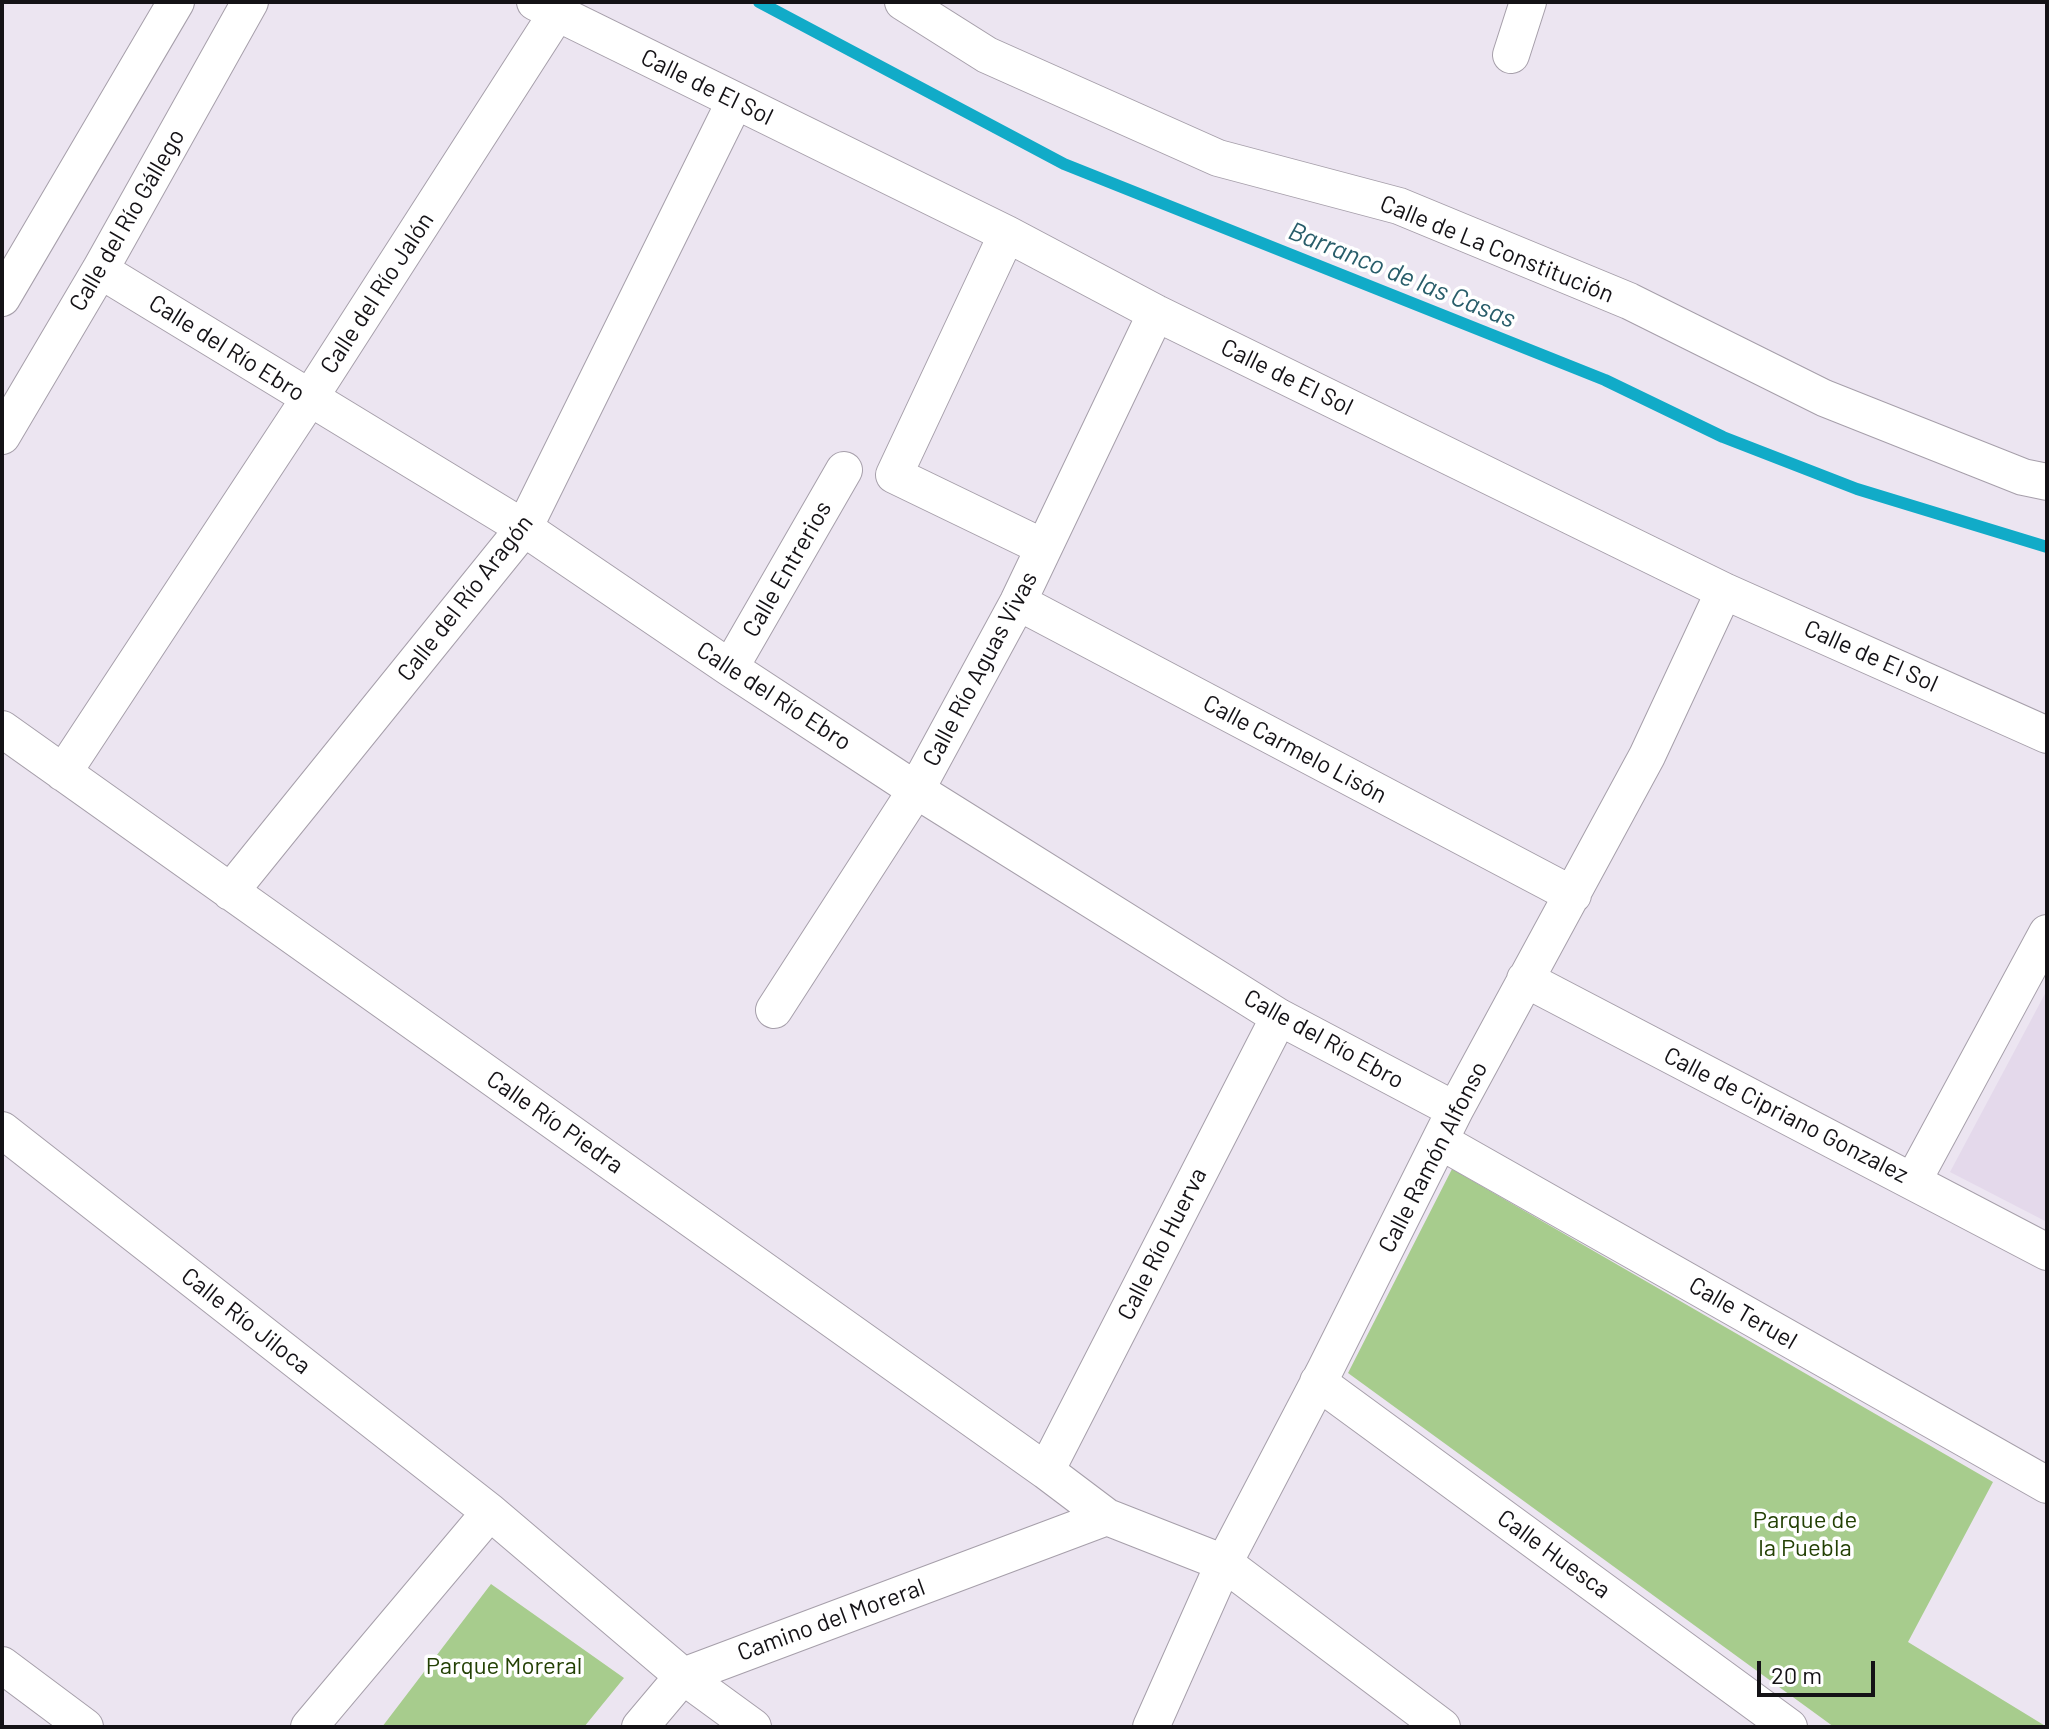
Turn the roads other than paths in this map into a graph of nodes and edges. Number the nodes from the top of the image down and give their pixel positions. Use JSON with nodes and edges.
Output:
{"nodes":[{"id":1,"x":176,"y":2,"type":"edge"},
{"id":2,"x":250,"y":2,"type":"edge"},
{"id":3,"x":903,"y":2,"type":"edge"},
{"id":4,"x":1528,"y":2,"type":"edge"},
{"id":5,"x":546,"y":8,"type":"edge"},
{"id":6,"x":1511,"y":55,"type":"dead end"},
{"id":7,"x":735,"y":101,"type":"junction"},
{"id":8,"x":1007,"y":234,"type":"junction"},
{"id":9,"x":100,"y":270,"type":"junction"},
{"id":10,"x":2,"y":298,"type":"edge"},
{"id":11,"x":1156,"y":313,"type":"junction"},
{"id":12,"x":309,"y":399,"type":"junction"},
{"id":13,"x":2,"y":436,"type":"edge"},
{"id":14,"x":844,"y":470,"type":"dead end"},
{"id":15,"x":2047,"y":482,"type":"edge"},
{"id":16,"x":524,"y":528,"type":"junction"},
{"id":17,"x":1043,"y":547,"type":"junction"},
{"id":18,"x":1724,"y":591,"type":"junction"},
{"id":19,"x":1018,"y":602,"type":"junction"},
{"id":20,"x":730,"y":668,"type":"junction"},
{"id":21,"x":2,"y":729,"type":"edge"},
{"id":22,"x":2047,"y":735,"type":"edge"},
{"id":23,"x":63,"y":773,"type":"junction"},
{"id":24,"x":916,"y":790,"type":"junction"},
{"id":25,"x":230,"y":892,"type":"junction"},
{"id":26,"x":1573,"y":895,"type":"junction"},
{"id":27,"x":2047,"y":933,"type":"edge"},
{"id":28,"x":1525,"y":979,"type":"junction"},
{"id":29,"x":774,"y":1010,"type":"dead end"},
{"id":30,"x":1279,"y":1017,"type":"junction"},
{"id":31,"x":1448,"y":1125,"type":"junction"},
{"id":32,"x":2,"y":1130,"type":"edge"},
{"id":33,"x":1913,"y":1181,"type":"junction"},
{"id":34,"x":2047,"y":1252,"type":"edge"},
{"id":35,"x":1318,"y":1382,"type":"junction"},
{"id":36,"x":1046,"y":1471,"type":"junction"},
{"id":37,"x":2047,"y":1485,"type":"edge"},
{"id":38,"x":490,"y":1512,"type":"junction"},
{"id":39,"x":1107,"y":1517,"type":"junction"},
{"id":40,"x":1224,"y":1563,"type":"junction"},
{"id":41,"x":2,"y":1665,"type":"edge"},
{"id":42,"x":683,"y":1676,"type":"junction"},
{"id":43,"x":85,"y":1727,"type":"edge"},
{"id":44,"x":309,"y":1727,"type":"edge"},
{"id":45,"x":640,"y":1727,"type":"edge"},
{"id":46,"x":753,"y":1727,"type":"edge"},
{"id":47,"x":1151,"y":1727,"type":"edge"},
{"id":48,"x":1442,"y":1727,"type":"edge"},
{"id":49,"x":1789,"y":1727,"type":"edge"}],
"edges":[{"from":1,"to":10,"type":"street"},
{"from":2,"to":9,"type":"street","name":"Calle del Río Gállego"},
{"from":3,"to":15,"type":"street","name":"Calle de La Constitución"},
{"from":4,"to":6,"type":"street"},
{"from":5,"to":7,"type":"street","name":"Calle de El Sol"},
{"from":5,"to":12,"type":"street","name":"Calle del Río Jalón"},
{"from":7,"to":8,"type":"street","name":"Calle de El Sol"},
{"from":7,"to":16,"type":"street","name":"Calle del Río Aragón"},
{"from":8,"to":11,"type":"street","name":"Calle de El Sol"},
{"from":8,"to":17,"type":"street"},
{"from":9,"to":12,"type":"street","name":"Calle del Río Ebro"},
{"from":9,"to":13,"type":"street","name":"Calle del Río Gállego"},
{"from":11,"to":17,"type":"street","name":"Calle Río Aguas Vivas"},
{"from":11,"to":18,"type":"street","name":"Calle de El Sol"},
{"from":12,"to":16,"type":"street","name":"Calle del Río Ebro"},
{"from":12,"to":23,"type":"street","name":"Calle del Río Jalón"},
{"from":14,"to":20,"type":"street","name":"Calle Entrerios"},
{"from":16,"to":20,"type":"street","name":"Calle del Río Ebro"},
{"from":16,"to":25,"type":"street","name":"Calle del Río Aragón"},
{"from":17,"to":19,"type":"street","name":"Calle Río Aguas Vivas"},
{"from":18,"to":22,"type":"street","name":"Calle de El Sol"},
{"from":18,"to":26,"type":"street","name":"Calle Ramón Alfonso"},
{"from":19,"to":24,"type":"street","name":"Calle Río Aguas Vivas"},
{"from":19,"to":26,"type":"street","name":"Calle Carmelo Lisón"},
{"from":20,"to":24,"type":"street","name":"Calle del Río Ebro"},
{"from":21,"to":23,"type":"street","name":"Calle Río Piedra"},
{"from":23,"to":25,"type":"street","name":"Calle Río Piedra"},
{"from":24,"to":29,"type":"street","name":"Calle Río Aguas Vivas"},
{"from":24,"to":30,"type":"street","name":"Calle del Río Ebro"},
{"from":25,"to":36,"type":"street","name":"Calle Río Piedra"},
{"from":26,"to":28,"type":"street","name":"Calle Ramón Alfonso"},
{"from":27,"to":33,"type":"street"},
{"from":28,"to":31,"type":"street","name":"Calle Ramón Alfonso"},
{"from":28,"to":33,"type":"street","name":"Calle de Cipriano Gonzalez"},
{"from":30,"to":31,"type":"street","name":"Calle del Río Ebro"},
{"from":30,"to":36,"type":"street","name":"Calle Río Huerva"},
{"from":31,"to":35,"type":"street","name":"Calle Ramón Alfonso"},
{"from":31,"to":37,"type":"street","name":"Calle Teruel"},
{"from":32,"to":38,"type":"street","name":"Calle Río Jiloca"},
{"from":33,"to":34,"type":"street","name":"Calle de Cipriano Gonzalez"},
{"from":35,"to":40,"type":"street","name":"Calle Ramón Alfonso"},
{"from":35,"to":49,"type":"street","name":"Calle Huesca"},
{"from":36,"to":39,"type":"street","name":"Calle Río Piedra"},
{"from":38,"to":42,"type":"street"},
{"from":38,"to":44,"type":"street"},
{"from":39,"to":40,"type":"street"},
{"from":39,"to":42,"type":"street","name":"Camino del Moreral"},
{"from":40,"to":47,"type":"street","name":"Calle Ramón Alfonso"},
{"from":40,"to":48,"type":"street"},
{"from":41,"to":43,"type":"street"},
{"from":42,"to":45,"type":"street"},
{"from":42,"to":46,"type":"street"}]}
